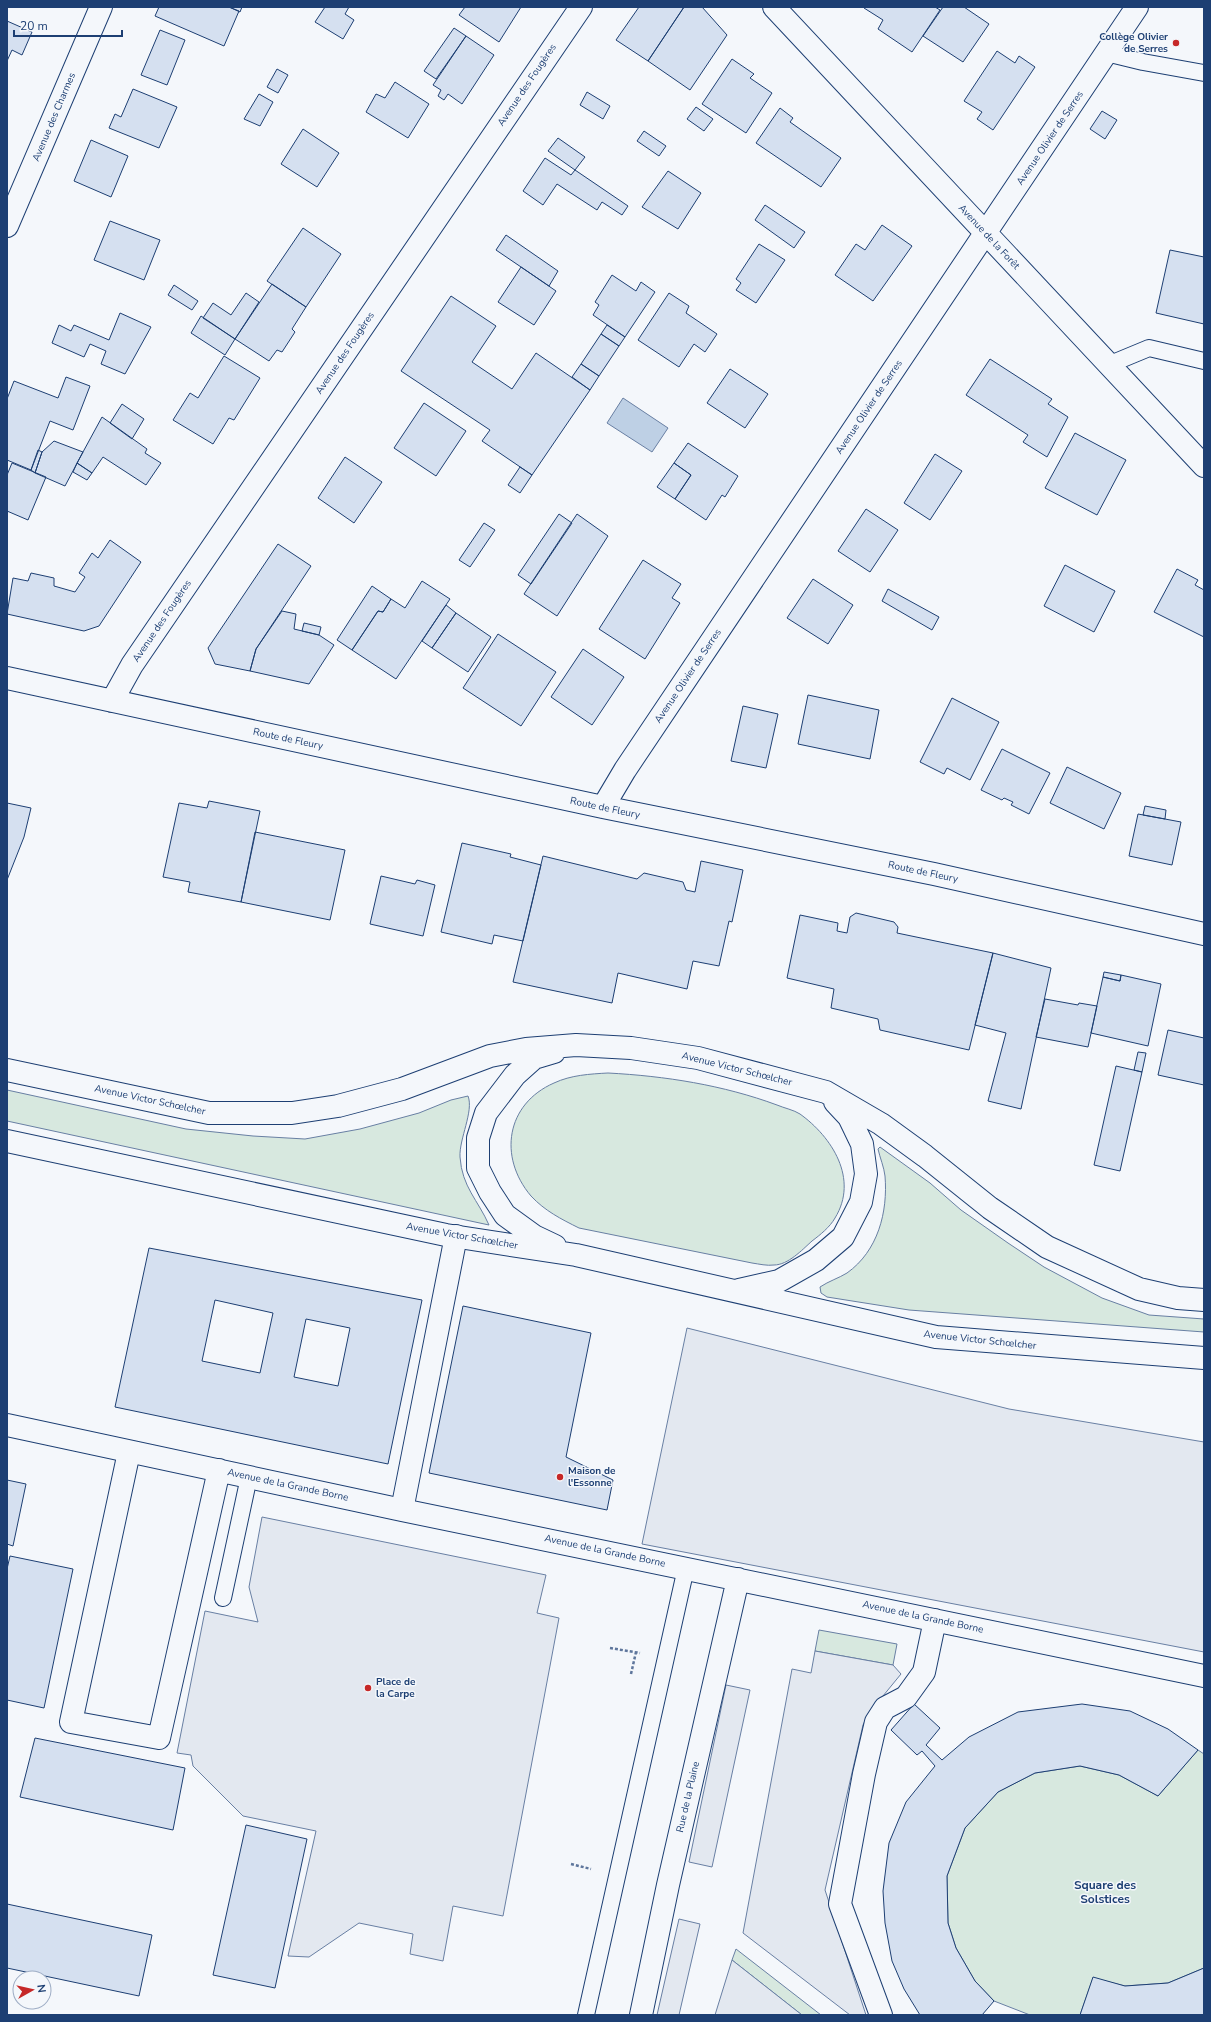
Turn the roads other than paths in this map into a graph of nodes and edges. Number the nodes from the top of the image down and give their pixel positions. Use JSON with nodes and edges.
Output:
{"nodes":[{"id":1,"x":101,"y":7,"type":"edge"},
{"id":2,"x":581,"y":7,"type":"edge"},
{"id":3,"x":774,"y":7,"type":"edge"},
{"id":4,"x":1137,"y":7,"type":"edge"},
{"id":5,"x":1106,"y":53,"type":"junction"},
{"id":6,"x":1204,"y":73,"type":"edge"},
{"id":7,"x":7,"y":226,"type":"edge"},
{"id":8,"x":986,"y":234,"type":"junction"},
{"id":9,"x":1204,"y":361,"type":"edge"},
{"id":10,"x":1108,"y":365,"type":"junction"},
{"id":11,"x":1204,"y":466,"type":"edge"},
{"id":12,"x":7,"y":678,"type":"edge"},
{"id":13,"x":112,"y":701,"type":"junction"},
{"id":14,"x":603,"y":807,"type":"junction"},
{"id":15,"x":1204,"y":934,"type":"edge"},
{"id":16,"x":576,"y":1045,"type":"junction"},
{"id":17,"x":7,"y":1070,"type":"edge"},
{"id":18,"x":826,"y":1092,"type":"junction"},
{"id":19,"x":7,"y":1141,"type":"edge"},
{"id":20,"x":456,"y":1236,"type":"junction"},
{"id":21,"x":576,"y":1255,"type":"junction"},
{"id":22,"x":732,"y":1291,"type":"junction"},
{"id":23,"x":1204,"y":1300,"type":"edge"},
{"id":24,"x":1204,"y":1358,"type":"edge"},
{"id":25,"x":7,"y":1425,"type":"edge"},
{"id":26,"x":129,"y":1452,"type":"junction"},
{"id":27,"x":219,"y":1470,"type":"junction"},
{"id":28,"x":249,"y":1477,"type":"junction"},
{"id":29,"x":402,"y":1510,"type":"junction"},
{"id":30,"x":686,"y":1568,"type":"junction"},
{"id":31,"x":738,"y":1580,"type":"junction"},
{"id":32,"x":223,"y":1598,"type":"dead end"},
{"id":33,"x":935,"y":1620,"type":"junction"},
{"id":34,"x":1204,"y":1676,"type":"edge"},
{"id":35,"x":586,"y":2015,"type":"edge"},
{"id":36,"x":641,"y":2015,"type":"edge"},
{"id":37,"x":881,"y":2015,"type":"edge"}],
"edges":[{"from":1,"to":7,"type":"street","name":"Avenue des Charmes"},
{"from":2,"to":13,"type":"street","name":"Avenue des Fougères"},
{"from":3,"to":8,"type":"street","name":"Avenue de la Forêt"},
{"from":4,"to":5,"type":"street","name":"Avenue Olivier de Serres"},
{"from":5,"to":6,"type":"lane"},
{"from":5,"to":8,"type":"street","name":"Avenue Olivier de Serres"},
{"from":8,"to":10,"type":"street","name":"Avenue de la Forêt"},
{"from":8,"to":14,"type":"street","name":"Avenue Olivier de Serres"},
{"from":9,"to":10,"type":"lane"},
{"from":10,"to":11,"type":"street","name":"Avenue de la Forêt"},
{"from":12,"to":13,"type":"street","name":"Route de Fleury"},
{"from":13,"to":14,"type":"street","name":"Route de Fleury"},
{"from":14,"to":15,"type":"street","name":"Route de Fleury"},
{"from":16,"to":17,"type":"street","name":"Avenue Victor Schœlcher"},
{"from":16,"to":18,"type":"street","name":"Avenue Victor Schœlcher"},
{"from":16,"to":21,"type":"street"},
{"from":18,"to":22,"type":"street"},
{"from":18,"to":23,"type":"street","name":"Avenue Victor Schœlcher"},
{"from":19,"to":20,"type":"street","name":"Avenue Victor Schœlcher"},
{"from":20,"to":21,"type":"street","name":"Avenue Victor Schœlcher"},
{"from":20,"to":29,"type":"street"},
{"from":21,"to":22,"type":"street","name":"Avenue Victor Schœlcher"},
{"from":22,"to":24,"type":"street","name":"Avenue Victor Schœlcher"},
{"from":25,"to":26,"type":"street","name":"Avenue de la Grande Borne"},
{"from":26,"to":27,"type":"street","name":"Avenue de la Grande Borne"},
{"from":26,"to":27,"type":"street"},
{"from":27,"to":28,"type":"street","name":"Avenue de la Grande Borne"},
{"from":28,"to":29,"type":"street","name":"Avenue de la Grande Borne"},
{"from":28,"to":32,"type":"lane"},
{"from":29,"to":30,"type":"street","name":"Avenue de la Grande Borne"},
{"from":30,"to":31,"type":"street","name":"Avenue de la Grande Borne"},
{"from":30,"to":35,"type":"lane"},
{"from":31,"to":33,"type":"street","name":"Avenue de la Grande Borne"},
{"from":31,"to":36,"type":"street","name":"Rue de la Plaine"},
{"from":33,"to":34,"type":"street","name":"Avenue de la Grande Borne"},
{"from":33,"to":37,"type":"street"}]}
